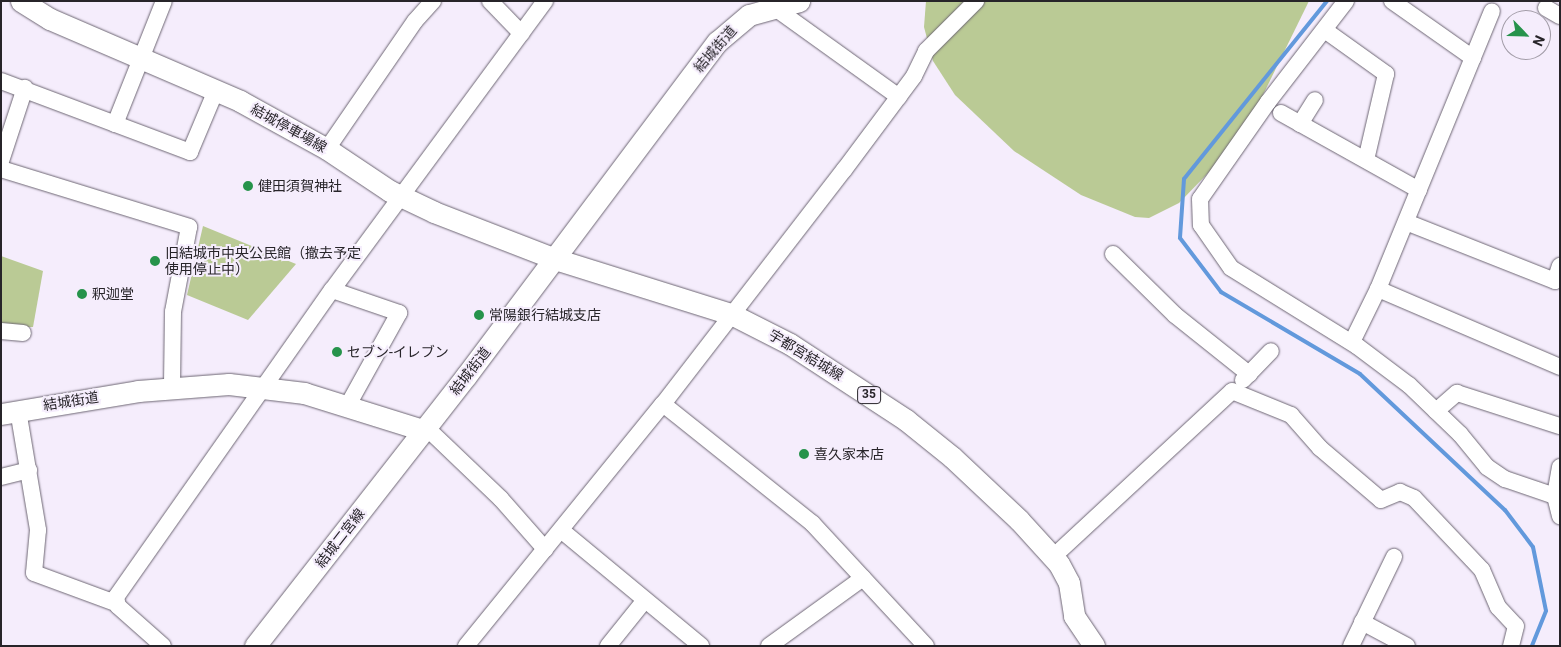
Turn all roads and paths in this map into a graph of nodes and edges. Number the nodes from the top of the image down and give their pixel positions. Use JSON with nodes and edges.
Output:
{"nodes":[{"id":1,"x":21,"y":1,"type":"edge"},
{"id":2,"x":433,"y":1,"type":"edge"},
{"id":3,"x":490,"y":1,"type":"edge"},
{"id":4,"x":545,"y":1,"type":"edge"},
{"id":5,"x":799,"y":1,"type":"edge"},
{"id":6,"x":976,"y":1,"type":"edge"},
{"id":7,"x":1346,"y":1,"type":"edge"},
{"id":8,"x":1392,"y":1,"type":"edge"},
{"id":9,"x":159,"y":3,"type":"edge"},
{"id":10,"x":771,"y":5,"type":"edge"},
{"id":11,"x":1492,"y":11,"type":"dead end"},
{"id":12,"x":1326,"y":31,"type":"junction"},
{"id":13,"x":521,"y":33,"type":"junction"},
{"id":14,"x":1473,"y":58,"type":"junction"},
{"id":15,"x":142,"y":59,"type":"junction"},
{"id":16,"x":1,"y":81,"type":"edge"},
{"id":17,"x":25,"y":88,"type":"junction"},
{"id":18,"x":216,"y":90,"type":"junction"},
{"id":19,"x":899,"y":97,"type":"junction"},
{"id":20,"x":1315,"y":100,"type":"dead end"},
{"id":21,"x":1281,"y":113,"type":"dead end"},
{"id":22,"x":115,"y":124,"type":"junction"},
{"id":23,"x":1300,"y":124,"type":"junction"},
{"id":24,"x":327,"y":149,"type":"junction"},
{"id":25,"x":1366,"y":160,"type":"junction"},
{"id":26,"x":1,"y":161,"type":"edge"},
{"id":27,"x":1,"y":169,"type":"edge"},
{"id":28,"x":1419,"y":190,"type":"junction"},
{"id":29,"x":400,"y":196,"type":"junction"},
{"id":30,"x":1406,"y":222,"type":"junction"},
{"id":31,"x":1113,"y":254,"type":"dead end"},
{"id":32,"x":555,"y":259,"type":"junction"},
{"id":33,"x":1560,"y":266,"type":"edge"},
{"id":34,"x":1378,"y":289,"type":"junction"},
{"id":35,"x":332,"y":290,"type":"junction"},
{"id":36,"x":731,"y":314,"type":"junction"},
{"id":37,"x":1,"y":331,"type":"edge"},
{"id":38,"x":23,"y":333,"type":"dead end"},
{"id":39,"x":1352,"y":342,"type":"junction"},
{"id":40,"x":1271,"y":351,"type":"dead end"},
{"id":41,"x":1560,"y":367,"type":"edge"},
{"id":42,"x":1249,"y":374,"type":"junction"},
{"id":43,"x":172,"y":387,"type":"junction"},
{"id":44,"x":264,"y":387,"type":"junction"},
{"id":45,"x":1232,"y":391,"type":"junction"},
{"id":46,"x":663,"y":404,"type":"junction"},
{"id":47,"x":348,"y":405,"type":"junction"},
{"id":48,"x":1436,"y":411,"type":"junction"},
{"id":49,"x":10,"y":412,"type":"edge"},
{"id":50,"x":1560,"y":426,"type":"edge"},
{"id":51,"x":424,"y":430,"type":"junction"},
{"id":52,"x":1560,"y":466,"type":"edge"},
{"id":53,"x":29,"y":470,"type":"junction"},
{"id":54,"x":1,"y":477,"type":"edge"},
{"id":55,"x":1557,"y":494,"type":"edge"},
{"id":56,"x":1560,"y":516,"type":"edge"},
{"id":57,"x":561,"y":530,"type":"junction"},
{"id":58,"x":545,"y":549,"type":"junction"},
{"id":59,"x":1054,"y":557,"type":"junction"},
{"id":60,"x":1394,"y":557,"type":"dead end"},
{"id":61,"x":863,"y":578,"type":"junction"},
{"id":62,"x":645,"y":600,"type":"junction"},
{"id":63,"x":116,"y":603,"type":"junction"},
{"id":64,"x":1362,"y":622,"type":"junction"},
{"id":65,"x":162,"y":645,"type":"edge"},
{"id":66,"x":255,"y":646,"type":"edge"},
{"id":67,"x":466,"y":646,"type":"edge"},
{"id":68,"x":608,"y":646,"type":"edge"},
{"id":69,"x":701,"y":646,"type":"edge"},
{"id":70,"x":769,"y":646,"type":"edge"},
{"id":71,"x":926,"y":646,"type":"edge"},
{"id":72,"x":1094,"y":646,"type":"edge"},
{"id":73,"x":1351,"y":646,"type":"edge"},
{"id":74,"x":1407,"y":646,"type":"edge"},
{"id":75,"x":1511,"y":646,"type":"edge"}],
"edges":[{"from":1,"to":15,"type":"main road","name":"結城停車場線"},
{"from":2,"to":24,"type":"street"},
{"from":3,"to":13,"type":"street"},
{"from":4,"to":13,"type":"street"},
{"from":5,"to":10,"type":"main road","name":"結城街道"},
{"from":6,"to":19,"type":"street"},
{"from":7,"to":12,"type":"street"},
{"from":8,"to":14,"type":"street"},
{"from":9,"to":15,"type":"street"},
{"from":10,"to":19,"type":"street"},
{"from":10,"to":32,"type":"main road","name":"結城街道"},
{"from":11,"to":14,"type":"street"},
{"from":12,"to":25,"type":"street"},
{"from":12,"to":39,"type":"street"},
{"from":13,"to":29,"type":"street"},
{"from":14,"to":28,"type":"street"},
{"from":15,"to":18,"type":"main road","name":"結城停車場線"},
{"from":15,"to":22,"type":"street"},
{"from":16,"to":17,"type":"street"},
{"from":17,"to":22,"type":"street"},
{"from":17,"to":26,"type":"street"},
{"from":18,"to":22,"type":"street"},
{"from":18,"to":24,"type":"main road","name":"結城停車場線"},
{"from":19,"to":36,"type":"street"},
{"from":20,"to":23,"type":"street"},
{"from":21,"to":23,"type":"street"},
{"from":23,"to":25,"type":"street"},
{"from":24,"to":29,"type":"main road","name":"結城停車場線"},
{"from":25,"to":28,"type":"street"},
{"from":27,"to":43,"type":"street"},
{"from":28,"to":30,"type":"street"},
{"from":29,"to":32,"type":"main road","name":"結城停車場線"},
{"from":29,"to":35,"type":"street"},
{"from":30,"to":33,"type":"street"},
{"from":30,"to":34,"type":"street"},
{"from":31,"to":42,"type":"street"},
{"from":32,"to":36,"type":"main road","name":"宇都宮結城線","number":"35"},
{"from":32,"to":51,"type":"main road","name":"結城街道"},
{"from":34,"to":39,"type":"street"},
{"from":34,"to":41,"type":"street"},
{"from":35,"to":44,"type":"street"},
{"from":35,"to":47,"type":"street"},
{"from":36,"to":46,"type":"street"},
{"from":36,"to":59,"type":"main road","name":"宇都宮結城線","number":"35"},
{"from":37,"to":38,"type":"street"},
{"from":39,"to":48,"type":"street"},
{"from":40,"to":42,"type":"street"},
{"from":42,"to":45,"type":"street"},
{"from":43,"to":44,"type":"main road","name":"結城街道"},
{"from":43,"to":49,"type":"main road","name":"結城街道"},
{"from":44,"to":47,"type":"main road","name":"結城街道"},
{"from":44,"to":63,"type":"street"},
{"from":45,"to":59,"type":"street"},
{"from":45,"to":75,"type":"street"},
{"from":46,"to":57,"type":"street"},
{"from":46,"to":61,"type":"street"},
{"from":47,"to":51,"type":"main road","name":"結城街道"},
{"from":48,"to":50,"type":"street"},
{"from":48,"to":55,"type":"street"},
{"from":49,"to":53,"type":"street"},
{"from":51,"to":58,"type":"street"},
{"from":51,"to":66,"type":"main road","name":"結城二宮線"},
{"from":52,"to":55,"type":"street"},
{"from":53,"to":54,"type":"street"},
{"from":53,"to":63,"type":"street"},
{"from":55,"to":56,"type":"street"},
{"from":57,"to":58,"type":"street"},
{"from":57,"to":62,"type":"street"},
{"from":58,"to":67,"type":"street"},
{"from":59,"to":72,"type":"main road","name":"宇都宮結城線","number":"35"},
{"from":60,"to":64,"type":"street"},
{"from":61,"to":70,"type":"street"},
{"from":61,"to":71,"type":"street"},
{"from":62,"to":68,"type":"street"},
{"from":62,"to":69,"type":"street"},
{"from":63,"to":65,"type":"street"},
{"from":64,"to":73,"type":"street"},
{"from":64,"to":74,"type":"street"}]}
